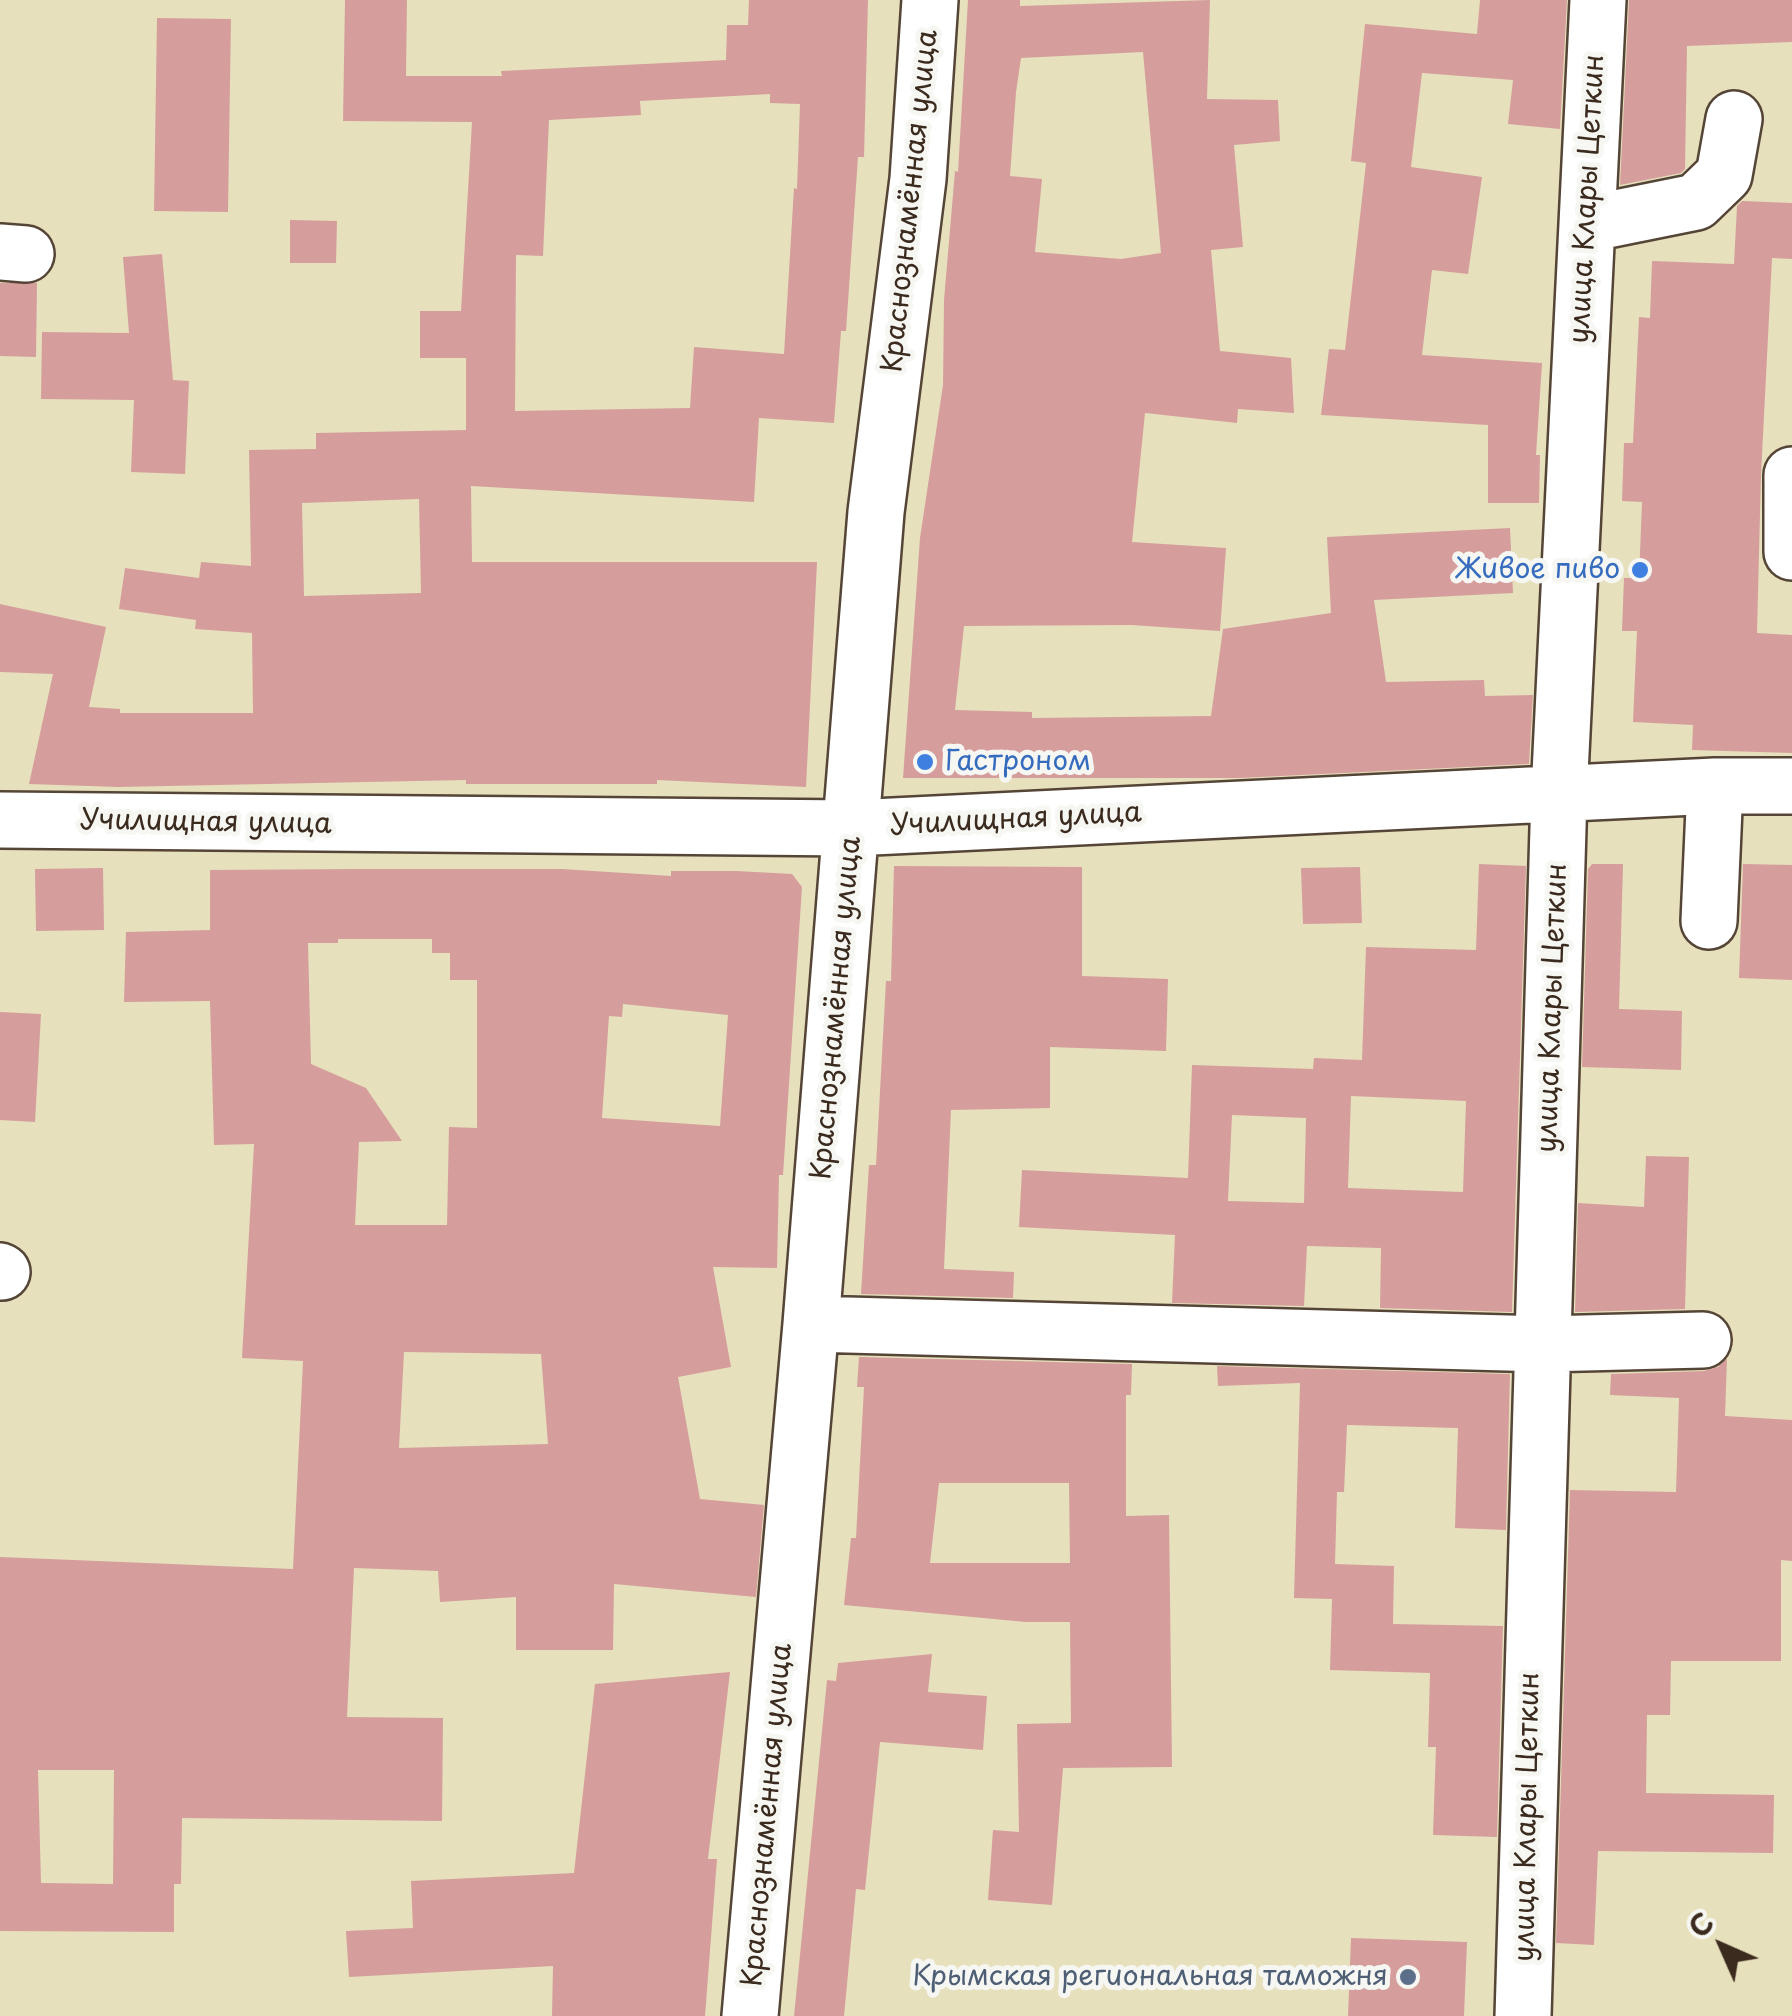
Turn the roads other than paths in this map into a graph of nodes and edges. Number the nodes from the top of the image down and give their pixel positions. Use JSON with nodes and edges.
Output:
{"nodes":[{"id":1,"x":930,"y":0,"type":"edge"},
{"id":2,"x":1598,"y":0,"type":"edge"},
{"id":3,"x":1734,"y":118,"type":"dead end"},
{"id":4,"x":1588,"y":224,"type":"junction"},
{"id":5,"x":1792,"y":475,"type":"edge"},
{"id":6,"x":1792,"y":552,"type":"edge"},
{"id":7,"x":1715,"y":786,"type":"junction"},
{"id":8,"x":1792,"y":786,"type":"edge"},
{"id":9,"x":1559,"y":794,"type":"junction"},
{"id":10,"x":0,"y":820,"type":"edge"},
{"id":11,"x":852,"y":828,"type":"junction"},
{"id":12,"x":1709,"y":920,"type":"dead end"},
{"id":13,"x":811,"y":1324,"type":"junction"},
{"id":14,"x":1703,"y":1340,"type":"dead end"},
{"id":15,"x":1544,"y":1344,"type":"junction"},
{"id":16,"x":750,"y":2016,"type":"edge"},
{"id":17,"x":1523,"y":2016,"type":"edge"}],
"edges":[{"from":1,"to":11,"type":"street","name":"Краснознамённая улица"},
{"from":2,"to":4,"type":"street","name":"улица Клары Цеткин"},
{"from":3,"to":4,"type":"street"},
{"from":4,"to":9,"type":"street","name":"улица Клары Цеткин"},
{"from":5,"to":6,"type":"street"},
{"from":7,"to":8,"type":"street","name":"Училищная улица"},
{"from":7,"to":9,"type":"street","name":"Училищная улица"},
{"from":7,"to":12,"type":"street"},
{"from":9,"to":11,"type":"street","name":"Училищная улица"},
{"from":9,"to":15,"type":"street","name":"улица Клары Цеткин"},
{"from":10,"to":11,"type":"street","name":"Училищная улица"},
{"from":11,"to":13,"type":"street","name":"Краснознамённая улица"},
{"from":13,"to":15,"type":"street"},
{"from":13,"to":16,"type":"street","name":"Краснознамённая улица"},
{"from":14,"to":15,"type":"street"},
{"from":15,"to":17,"type":"street","name":"улица Клары Цеткин"}]}
